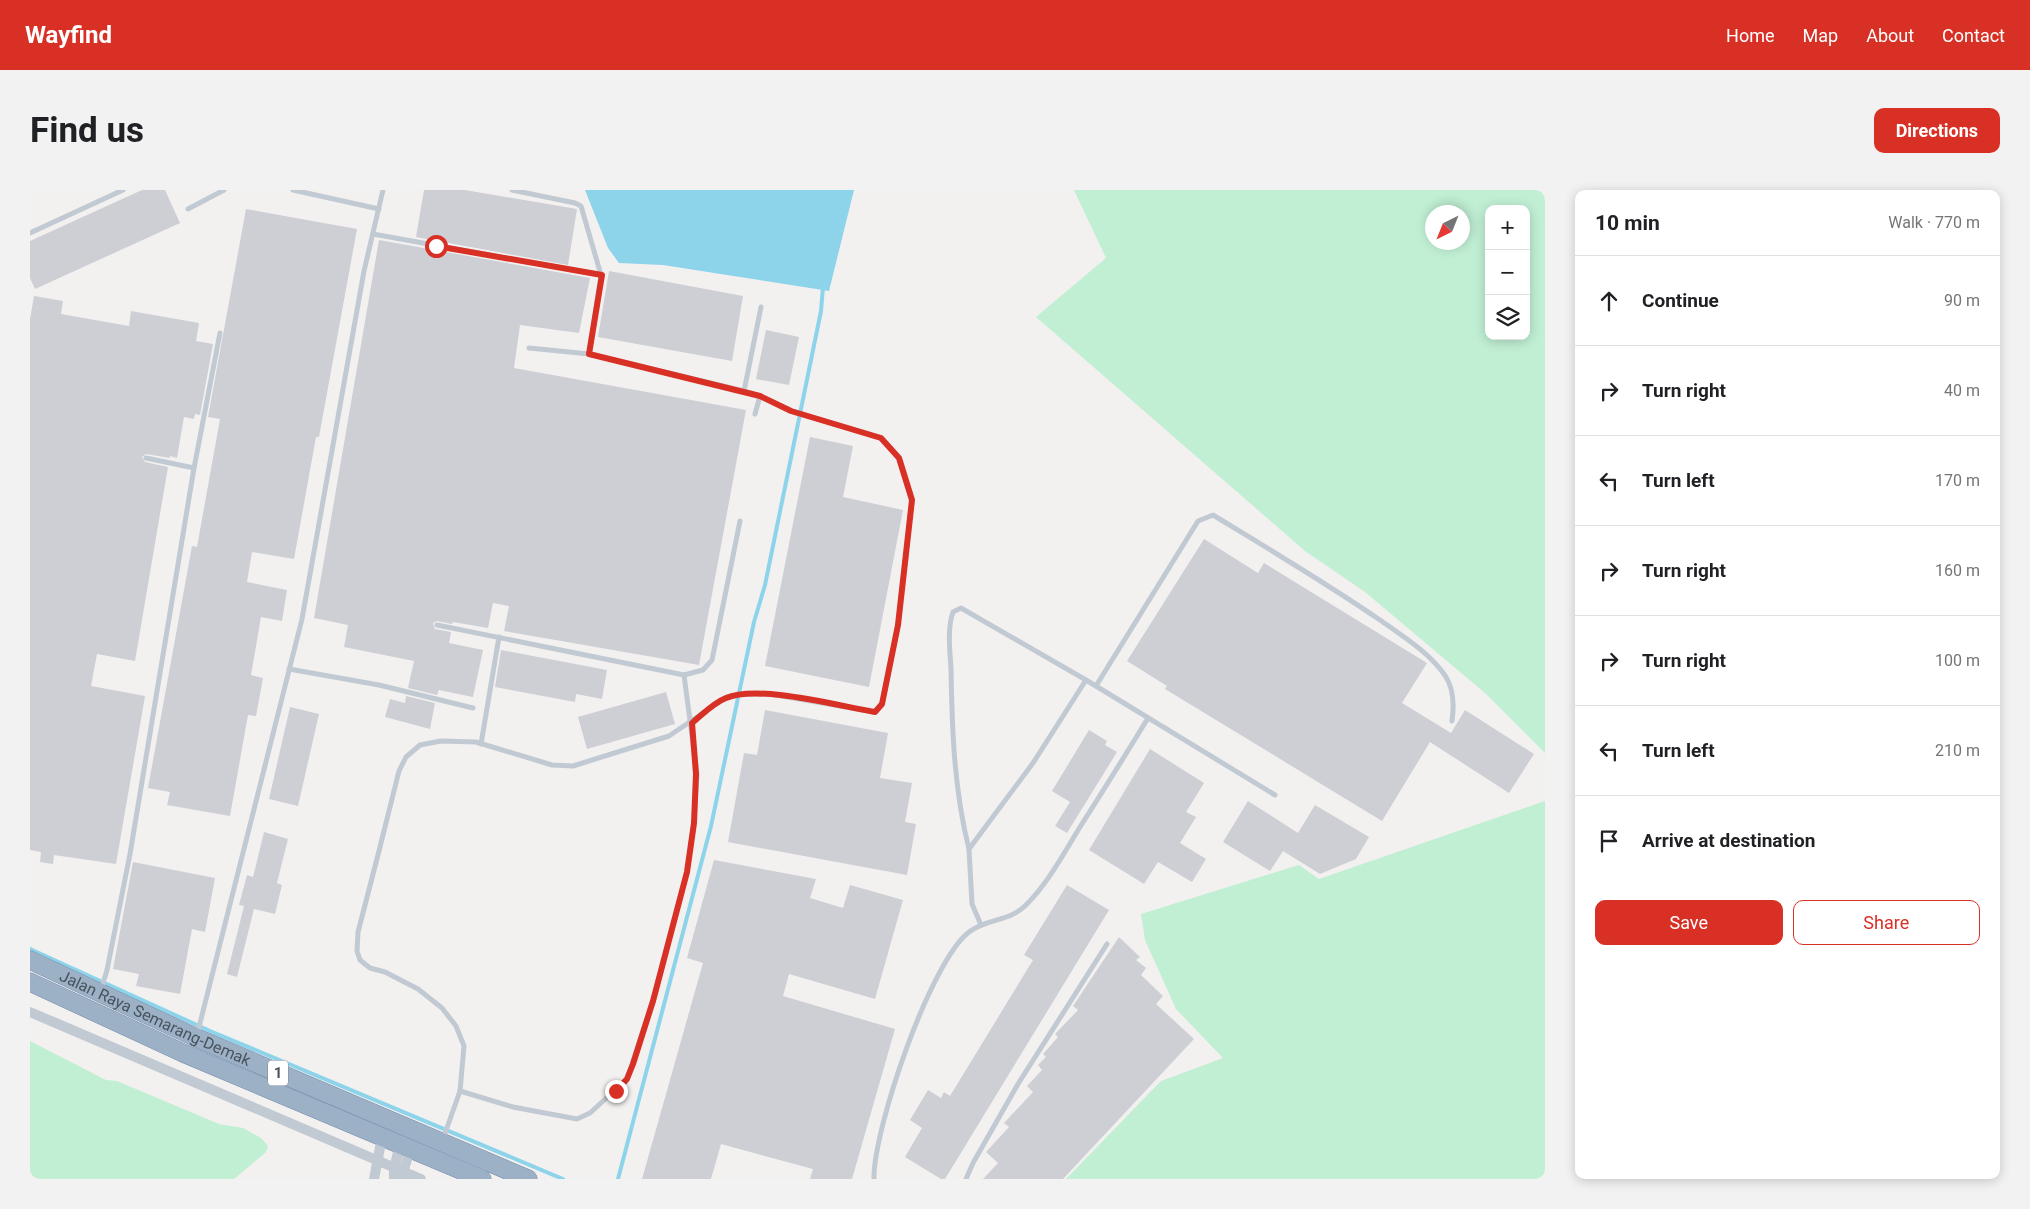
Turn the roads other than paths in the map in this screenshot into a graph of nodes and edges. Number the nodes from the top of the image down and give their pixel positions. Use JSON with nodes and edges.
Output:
{"nodes":[{"id":1,"x":123,"y":190,"type":"edge"},
{"id":2,"x":224,"y":190,"type":"edge"},
{"id":3,"x":293,"y":190,"type":"edge"},
{"id":4,"x":383,"y":190,"type":"edge"},
{"id":5,"x":512,"y":190,"type":"edge"},
{"id":6,"x":188,"y":209,"type":"dead end"},
{"id":7,"x":379,"y":209,"type":"junction"},
{"id":8,"x":30,"y":233,"type":"edge"},
{"id":9,"x":373,"y":234,"type":"junction"},
{"id":10,"x":602,"y":275,"type":"junction"},
{"id":11,"x":761,"y":308,"type":"dead end"},
{"id":12,"x":220,"y":333,"type":"dead end"},
{"id":13,"x":529,"y":348,"type":"dead end"},
{"id":14,"x":589,"y":354,"type":"junction"},
{"id":15,"x":744,"y":391,"type":"junction"},
{"id":16,"x":760,"y":396,"type":"junction"},
{"id":17,"x":755,"y":414,"type":"dead end"},
{"id":18,"x":146,"y":458,"type":"dead end"},
{"id":19,"x":194,"y":468,"type":"junction"},
{"id":20,"x":740,"y":521,"type":"dead end"},
{"id":21,"x":437,"y":625,"type":"dead end"},
{"id":22,"x":499,"y":637,"type":"junction"},
{"id":23,"x":289,"y":669,"type":"junction"},
{"id":24,"x":684,"y":675,"type":"junction"},
{"id":25,"x":1086,"y":680,"type":"junction"},
{"id":26,"x":1096,"y":686,"type":"junction"},
{"id":27,"x":473,"y":708,"type":"dead end"},
{"id":28,"x":1148,"y":718,"type":"junction"},
{"id":29,"x":1452,"y":721,"type":"dead end"},
{"id":30,"x":692,"y":723,"type":"junction"},
{"id":31,"x":482,"y":744,"type":"junction"},
{"id":32,"x":1275,"y":795,"type":"dead end"},
{"id":33,"x":969,"y":849,"type":"junction"},
{"id":34,"x":981,"y":925,"type":"junction"},
{"id":35,"x":1107,"y":944,"type":"dead end"},
{"id":36,"x":30,"y":960,"type":"edge"},
{"id":37,"x":30,"y":982,"type":"edge"},
{"id":38,"x":100,"y":993,"type":"junction"},
{"id":39,"x":30,"y":1012,"type":"edge"},
{"id":40,"x":196,"y":1038,"type":"junction"},
{"id":41,"x":460,"y":1091,"type":"junction"},
{"id":42,"x":416,"y":1132,"type":"junction"},
{"id":43,"x":382,"y":1137,"type":"junction"},
{"id":44,"x":442,"y":1142,"type":"junction"},
{"id":45,"x":405,"y":1147,"type":"junction"},
{"id":46,"x":377,"y":1162,"type":"junction"},
{"id":47,"x":399,"y":1175,"type":"edge"},
{"id":48,"x":374,"y":1179,"type":"edge"},
{"id":49,"x":421,"y":1179,"type":"edge"},
{"id":50,"x":482,"y":1179,"type":"edge"},
{"id":51,"x":528,"y":1179,"type":"edge"},
{"id":52,"x":874,"y":1179,"type":"edge"},
{"id":53,"x":966,"y":1179,"type":"edge"}],
"edges":[{"from":1,"to":8,"type":"lane"},
{"from":2,"to":6,"type":"lane"},
{"from":3,"to":7,"type":"lane"},
{"from":4,"to":7,"type":"lane"},
{"from":5,"to":10,"type":"lane"},
{"from":7,"to":9,"type":"lane"},
{"from":9,"to":10,"type":"lane"},
{"from":9,"to":23,"type":"lane"},
{"from":10,"to":14,"type":"lane"},
{"from":11,"to":15,"type":"lane"},
{"from":12,"to":19,"type":"lane"},
{"from":13,"to":14,"type":"lane"},
{"from":14,"to":15,"type":"lane"},
{"from":15,"to":16,"type":"lane"},
{"from":16,"to":17,"type":"lane"},
{"from":16,"to":30,"type":"lane"},
{"from":18,"to":19,"type":"lane"},
{"from":19,"to":38,"type":"lane"},
{"from":20,"to":24,"type":"lane"},
{"from":21,"to":22,"type":"lane"},
{"from":22,"to":24,"type":"lane"},
{"from":22,"to":31,"type":"lane"},
{"from":23,"to":27,"type":"lane"},
{"from":23,"to":40,"type":"lane"},
{"from":24,"to":30,"type":"lane"},
{"from":25,"to":26,"type":"lane"},
{"from":25,"to":33,"type":"lane"},
{"from":25,"to":33,"type":"lane"},
{"from":26,"to":28,"type":"lane"},
{"from":26,"to":29,"type":"lane"},
{"from":28,"to":32,"type":"lane"},
{"from":28,"to":34,"type":"lane"},
{"from":30,"to":31,"type":"lane"},
{"from":30,"to":41,"type":"lane"},
{"from":31,"to":41,"type":"lane"},
{"from":33,"to":34,"type":"lane"},
{"from":34,"to":52,"type":"lane"},
{"from":35,"to":53,"type":"lane"},
{"from":36,"to":38,"type":"highway","name":"Jalan Raya Semarang-Demak","number":"1"},
{"from":37,"to":43,"type":"highway","name":"Jalan Raya Semarang-Demak","number":"1"},
{"from":38,"to":40,"type":"highway","name":"Jalan Raya Semarang-Demak","number":"1"},
{"from":39,"to":46,"type":"street"},
{"from":40,"to":42,"type":"highway","name":"Jalan Raya Semarang-Demak","number":"1"},
{"from":41,"to":44,"type":"lane"},
{"from":42,"to":44,"type":"highway","name":"Jalan Raya Semarang-Demak","number":"1"},
{"from":42,"to":45,"type":"highway"},
{"from":43,"to":45,"type":"highway","name":"Jalan Raya Semarang-Demak","number":"1"},
{"from":43,"to":46,"type":"street"},
{"from":44,"to":51,"type":"highway","name":"Jalan Raya Semarang-Demak","number":"1"},
{"from":45,"to":47,"type":"street"},
{"from":45,"to":50,"type":"highway","name":"Jalan Raya Semarang-Demak","number":"1"},
{"from":46,"to":47,"type":"street"},
{"from":46,"to":48,"type":"street"},
{"from":47,"to":49,"type":"street"}]}
